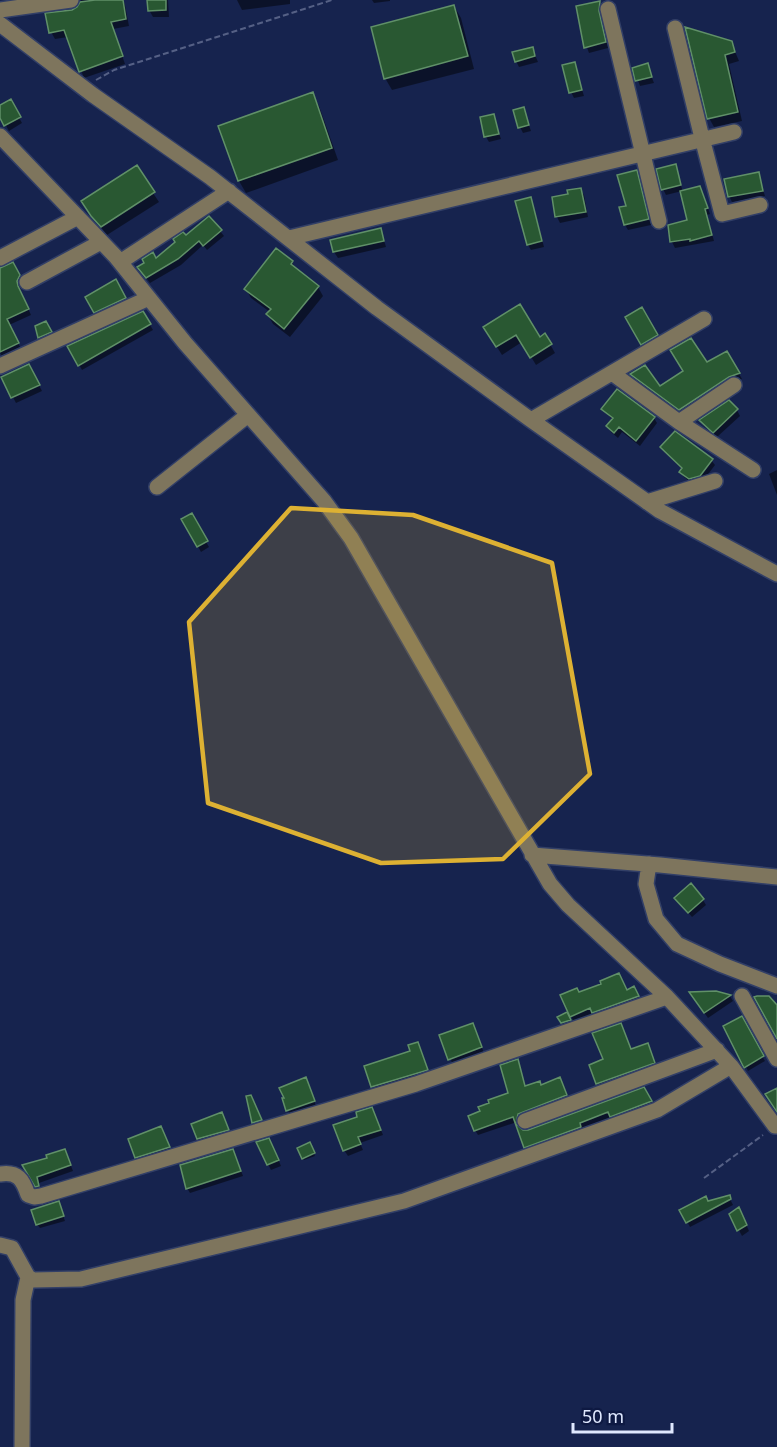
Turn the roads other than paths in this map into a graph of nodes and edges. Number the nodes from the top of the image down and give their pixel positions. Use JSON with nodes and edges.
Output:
{"nodes":[{"id":1,"x":71,"y":0,"type":"edge"},
{"id":2,"x":608,"y":9,"type":"dead end"},
{"id":3,"x":0,"y":10,"type":"edge"},
{"id":4,"x":0,"y":24,"type":"edge"},
{"id":5,"x":675,"y":28,"type":"dead end"},
{"id":6,"x":734,"y":132,"type":"dead end"},
{"id":7,"x":0,"y":136,"type":"edge"},
{"id":8,"x":702,"y":138,"type":"junction"},
{"id":9,"x":644,"y":153,"type":"junction"},
{"id":10,"x":229,"y":191,"type":"junction"},
{"id":11,"x":760,"y":205,"type":"dead end"},
{"id":12,"x":78,"y":218,"type":"junction"},
{"id":13,"x":659,"y":221,"type":"dead end"},
{"id":14,"x":289,"y":238,"type":"junction"},
{"id":15,"x":101,"y":242,"type":"junction"},
{"id":16,"x":0,"y":258,"type":"edge"},
{"id":17,"x":120,"y":262,"type":"junction"},
{"id":18,"x":27,"y":282,"type":"dead end"},
{"id":19,"x":149,"y":298,"type":"junction"},
{"id":20,"x":704,"y":319,"type":"dead end"},
{"id":21,"x":0,"y":364,"type":"edge"},
{"id":22,"x":612,"y":373,"type":"junction"},
{"id":23,"x":734,"y":385,"type":"dead end"},
{"id":24,"x":248,"y":415,"type":"junction"},
{"id":25,"x":531,"y":420,"type":"junction"},
{"id":26,"x":679,"y":422,"type":"junction"},
{"id":27,"x":753,"y":470,"type":"dead end"},
{"id":28,"x":715,"y":481,"type":"dead end"},
{"id":29,"x":157,"y":486,"type":"dead end"},
{"id":30,"x":647,"y":502,"type":"junction"},
{"id":31,"x":777,"y":574,"type":"edge"},
{"id":32,"x":532,"y":855,"type":"junction"},
{"id":33,"x":649,"y":864,"type":"junction"},
{"id":34,"x":777,"y":876,"type":"edge"},
{"id":35,"x":777,"y":986,"type":"edge"},
{"id":36,"x":742,"y":996,"type":"dead end"},
{"id":37,"x":667,"y":997,"type":"junction"},
{"id":38,"x":717,"y":1050,"type":"junction"},
{"id":39,"x":777,"y":1059,"type":"edge"},
{"id":40,"x":731,"y":1066,"type":"junction"},
{"id":41,"x":525,"y":1121,"type":"dead end"},
{"id":42,"x":776,"y":1126,"type":"edge"},
{"id":43,"x":0,"y":1174,"type":"edge"},
{"id":44,"x":0,"y":1245,"type":"edge"},
{"id":45,"x":28,"y":1277,"type":"junction"},
{"id":46,"x":22,"y":1447,"type":"edge"}],
"edges":[{"from":1,"to":3,"type":"street"},
{"from":2,"to":9,"type":"street"},
{"from":4,"to":10,"type":"street"},
{"from":5,"to":8,"type":"street"},
{"from":6,"to":8,"type":"street"},
{"from":7,"to":12,"type":"street"},
{"from":8,"to":9,"type":"street"},
{"from":8,"to":11,"type":"street"},
{"from":9,"to":13,"type":"street"},
{"from":9,"to":14,"type":"street"},
{"from":10,"to":14,"type":"street"},
{"from":10,"to":17,"type":"street"},
{"from":12,"to":15,"type":"street"},
{"from":12,"to":16,"type":"street"},
{"from":14,"to":25,"type":"street"},
{"from":15,"to":17,"type":"street"},
{"from":15,"to":18,"type":"street"},
{"from":17,"to":19,"type":"street"},
{"from":19,"to":21,"type":"street"},
{"from":19,"to":24,"type":"street"},
{"from":20,"to":22,"type":"street"},
{"from":22,"to":25,"type":"street"},
{"from":22,"to":26,"type":"street"},
{"from":23,"to":26,"type":"street"},
{"from":24,"to":29,"type":"street"},
{"from":24,"to":32,"type":"street"},
{"from":25,"to":30,"type":"street"},
{"from":26,"to":27,"type":"street"},
{"from":28,"to":30,"type":"street"},
{"from":30,"to":31,"type":"street"},
{"from":32,"to":33,"type":"street"},
{"from":32,"to":37,"type":"street"},
{"from":33,"to":34,"type":"street"},
{"from":33,"to":35,"type":"street"},
{"from":36,"to":39,"type":"street"},
{"from":37,"to":38,"type":"street"},
{"from":37,"to":43,"type":"street"},
{"from":38,"to":40,"type":"street"},
{"from":38,"to":41,"type":"street"},
{"from":40,"to":42,"type":"street"},
{"from":40,"to":45,"type":"street"},
{"from":44,"to":45,"type":"street"},
{"from":45,"to":46,"type":"street"}]}
